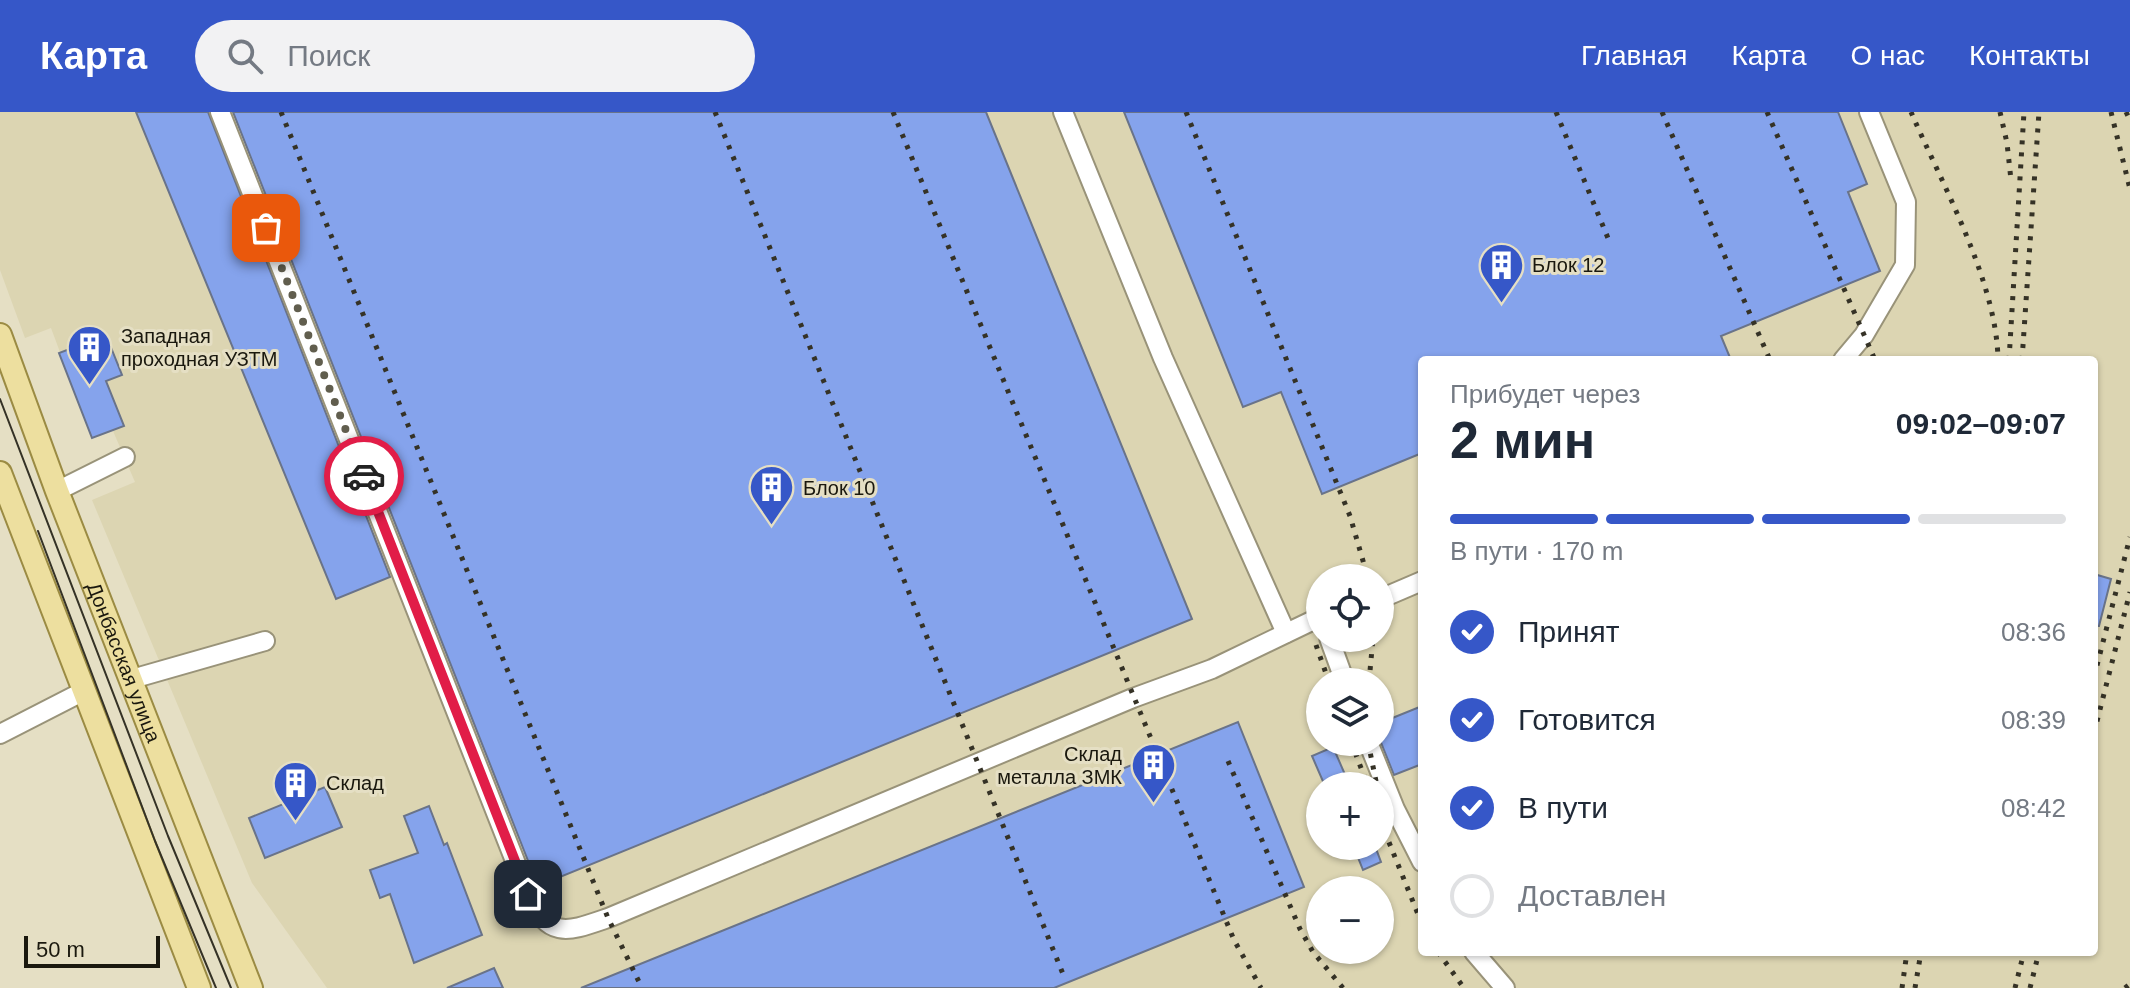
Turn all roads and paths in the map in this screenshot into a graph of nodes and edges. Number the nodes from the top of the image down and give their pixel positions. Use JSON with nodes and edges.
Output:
{"nodes":[{"id":1,"x":220,"y":112,"type":"edge"},
{"id":2,"x":1063,"y":112,"type":"edge"},
{"id":3,"x":1869,"y":112,"type":"edge"},
{"id":4,"x":0,"y":335,"type":"edge"},
{"id":5,"x":1846,"y":356,"type":"edge"},
{"id":6,"x":125,"y":457,"type":"dead end"},
{"id":7,"x":0,"y":473,"type":"edge"},
{"id":8,"x":57,"y":491,"type":"junction"},
{"id":9,"x":1418,"y":583,"type":"edge"},
{"id":10,"x":1394,"y":593,"type":"edge"},
{"id":11,"x":1306,"y":624,"type":"edge"},
{"id":12,"x":1286,"y":633,"type":"junction"},
{"id":13,"x":265,"y":641,"type":"dead end"},
{"id":14,"x":132,"y":679,"type":"junction"},
{"id":15,"x":84,"y":691,"type":"junction"},
{"id":16,"x":0,"y":734,"type":"edge"},
{"id":17,"x":1374,"y":756,"type":"edge"},
{"id":18,"x":1418,"y":854,"type":"edge"},
{"id":19,"x":1477,"y":956,"type":"edge"},
{"id":20,"x":199,"y":988,"type":"edge"},
{"id":21,"x":251,"y":988,"type":"edge"},
{"id":22,"x":1505,"y":988,"type":"edge"}],
"edges":[{"from":1,"to":12,"type":"street"},
{"from":2,"to":12,"type":"street"},
{"from":3,"to":5,"type":"street"},
{"from":4,"to":8,"type":"main road","name":"Донбасская улица"},
{"from":6,"to":8,"type":"street"},
{"from":7,"to":15,"type":"main road"},
{"from":8,"to":14,"type":"main road","name":"Донбасская улица"},
{"from":9,"to":10,"type":"street"},
{"from":11,"to":12,"type":"street"},
{"from":13,"to":14,"type":"street"},
{"from":14,"to":21,"type":"main road","name":"Донбасская улица"},
{"from":15,"to":16,"type":"street"},
{"from":15,"to":20,"type":"main road"},
{"from":17,"to":18,"type":"street"},
{"from":19,"to":22,"type":"street"}]}
